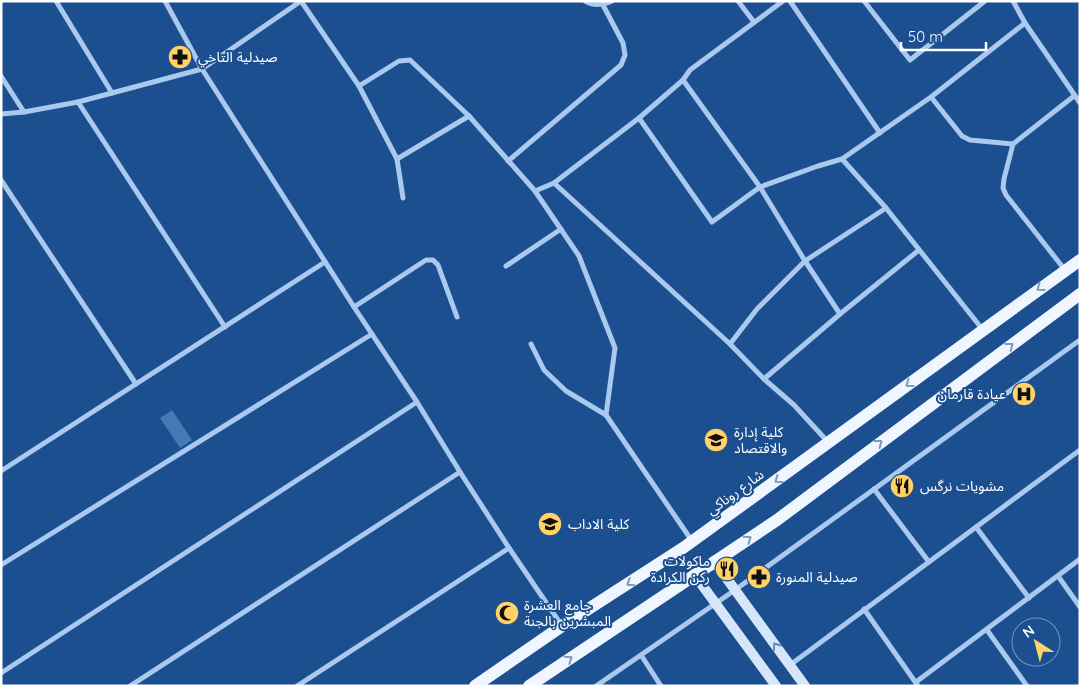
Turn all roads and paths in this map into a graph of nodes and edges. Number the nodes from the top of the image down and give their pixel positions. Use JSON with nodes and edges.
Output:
{"nodes":[{"id":1,"x":56,"y":1,"type":"edge"},
{"id":2,"x":165,"y":1,"type":"edge"},
{"id":3,"x":301,"y":1,"type":"edge"},
{"id":4,"x":585,"y":1,"type":"edge"},
{"id":5,"x":612,"y":1,"type":"edge"},
{"id":6,"x":738,"y":1,"type":"edge"},
{"id":7,"x":783,"y":1,"type":"edge"},
{"id":8,"x":790,"y":1,"type":"edge"},
{"id":9,"x":864,"y":1,"type":"edge"},
{"id":10,"x":985,"y":1,"type":"edge"},
{"id":11,"x":1013,"y":1,"type":"edge"},
{"id":12,"x":603,"y":5,"type":"junction"},
{"id":13,"x":754,"y":22,"type":"junction"},
{"id":14,"x":1025,"y":23,"type":"junction"},
{"id":15,"x":202,"y":69,"type":"junction"},
{"id":16,"x":1,"y":76,"type":"edge"},
{"id":17,"x":683,"y":80,"type":"junction"},
{"id":18,"x":359,"y":86,"type":"junction"},
{"id":19,"x":112,"y":93,"type":"junction"},
{"id":20,"x":1074,"y":96,"type":"junction"},
{"id":21,"x":931,"y":97,"type":"junction"},
{"id":22,"x":78,"y":102,"type":"junction"},
{"id":23,"x":1080,"y":103,"type":"edge"},
{"id":24,"x":24,"y":112,"type":"junction"},
{"id":25,"x":1,"y":114,"type":"edge"},
{"id":26,"x":469,"y":116,"type":"junction"},
{"id":27,"x":639,"y":118,"type":"junction"},
{"id":28,"x":880,"y":133,"type":"junction"},
{"id":29,"x":1012,"y":144,"type":"junction"},
{"id":30,"x":397,"y":159,"type":"junction"},
{"id":31,"x":842,"y":159,"type":"junction"},
{"id":32,"x":508,"y":161,"type":"junction"},
{"id":33,"x":1,"y":180,"type":"edge"},
{"id":34,"x":554,"y":182,"type":"junction"},
{"id":35,"x":760,"y":188,"type":"junction"},
{"id":36,"x":535,"y":191,"type":"junction"},
{"id":37,"x":403,"y":198,"type":"dead end"},
{"id":38,"x":886,"y":208,"type":"junction"},
{"id":39,"x":561,"y":229,"type":"junction"},
{"id":40,"x":919,"y":250,"type":"junction"},
{"id":41,"x":1080,"y":260,"type":"edge"},
{"id":42,"x":805,"y":261,"type":"junction"},
{"id":43,"x":325,"y":262,"type":"junction"},
{"id":44,"x":506,"y":266,"type":"dead end"},
{"id":45,"x":1066,"y":270,"type":"junction"},
{"id":46,"x":1080,"y":294,"type":"edge"},
{"id":47,"x":354,"y":307,"type":"junction"},
{"id":48,"x":840,"y":314,"type":"junction"},
{"id":49,"x":457,"y":317,"type":"dead end"},
{"id":50,"x":224,"y":327,"type":"junction"},
{"id":51,"x":983,"y":330,"type":"junction"},
{"id":52,"x":372,"y":334,"type":"junction"},
{"id":53,"x":1080,"y":340,"type":"edge"},
{"id":54,"x":531,"y":344,"type":"dead end"},
{"id":55,"x":730,"y":344,"type":"junction"},
{"id":56,"x":764,"y":378,"type":"junction"},
{"id":57,"x":136,"y":384,"type":"junction"},
{"id":58,"x":417,"y":402,"type":"junction"},
{"id":59,"x":606,"y":415,"type":"junction"},
{"id":60,"x":828,"y":443,"type":"junction"},
{"id":61,"x":1080,"y":450,"type":"edge"},
{"id":62,"x":1,"y":471,"type":"edge"},
{"id":63,"x":460,"y":472,"type":"junction"},
{"id":64,"x":874,"y":489,"type":"junction"},
{"id":65,"x":976,"y":527,"type":"junction"},
{"id":66,"x":692,"y":542,"type":"junction"},
{"id":67,"x":509,"y":548,"type":"junction"},
{"id":68,"x":1080,"y":560,"type":"edge"},
{"id":69,"x":714,"y":561,"type":"junction"},
{"id":70,"x":929,"y":562,"type":"junction"},
{"id":71,"x":1,"y":565,"type":"edge"},
{"id":72,"x":694,"y":574,"type":"junction"},
{"id":73,"x":1058,"y":576,"type":"junction"},
{"id":74,"x":735,"y":590,"type":"junction"},
{"id":75,"x":1029,"y":598,"type":"junction"},
{"id":76,"x":716,"y":604,"type":"junction"},
{"id":77,"x":1080,"y":607,"type":"edge"},
{"id":78,"x":864,"y":610,"type":"junction"},
{"id":79,"x":562,"y":626,"type":"junction"},
{"id":80,"x":986,"y":630,"type":"junction"},
{"id":81,"x":641,"y":655,"type":"junction"},
{"id":82,"x":790,"y":664,"type":"junction"},
{"id":83,"x":1,"y":673,"type":"edge"},
{"id":84,"x":917,"y":684,"type":"edge"},
{"id":85,"x":130,"y":686,"type":"edge"},
{"id":86,"x":297,"y":686,"type":"edge"},
{"id":87,"x":475,"y":686,"type":"edge"},
{"id":88,"x":529,"y":686,"type":"edge"},
{"id":89,"x":597,"y":686,"type":"edge"},
{"id":90,"x":661,"y":686,"type":"edge"},
{"id":91,"x":776,"y":686,"type":"edge"},
{"id":92,"x":805,"y":686,"type":"edge"},
{"id":93,"x":1027,"y":686,"type":"edge"}],
"edges":[{"from":1,"to":19,"type":"street"},
{"from":2,"to":15,"type":"street"},
{"from":3,"to":15,"type":"street"},
{"from":3,"to":18,"type":"street"},
{"from":4,"to":12,"type":"street"},
{"from":5,"to":12,"type":"street"},
{"from":6,"to":13,"type":"street"},
{"from":7,"to":13,"type":"street"},
{"from":8,"to":28,"type":"street"},
{"from":9,"to":10,"type":"street"},
{"from":11,"to":14,"type":"street"},
{"from":12,"to":32,"type":"street"},
{"from":13,"to":17,"type":"street"},
{"from":14,"to":20,"type":"street"},
{"from":14,"to":21,"type":"street"},
{"from":15,"to":19,"type":"street"},
{"from":15,"to":43,"type":"street"},
{"from":16,"to":24,"type":"street"},
{"from":17,"to":27,"type":"street"},
{"from":17,"to":35,"type":"street"},
{"from":18,"to":26,"type":"street"},
{"from":18,"to":30,"type":"street"},
{"from":19,"to":22,"type":"street"},
{"from":20,"to":23,"type":"street"},
{"from":20,"to":29,"type":"street"},
{"from":21,"to":28,"type":"street"},
{"from":21,"to":29,"type":"street"},
{"from":22,"to":24,"type":"street"},
{"from":22,"to":50,"type":"street"},
{"from":24,"to":25,"type":"street"},
{"from":26,"to":30,"type":"street"},
{"from":26,"to":32,"type":"street"},
{"from":27,"to":34,"type":"street"},
{"from":27,"to":35,"type":"street"},
{"from":28,"to":31,"type":"street"},
{"from":29,"to":45,"type":"street"},
{"from":30,"to":37,"type":"street"},
{"from":31,"to":35,"type":"street"},
{"from":31,"to":38,"type":"street"},
{"from":32,"to":36,"type":"street"},
{"from":33,"to":57,"type":"street"},
{"from":34,"to":36,"type":"street"},
{"from":34,"to":55,"type":"street"},
{"from":35,"to":42,"type":"street"},
{"from":36,"to":39,"type":"street"},
{"from":38,"to":40,"type":"street"},
{"from":38,"to":42,"type":"street"},
{"from":39,"to":44,"type":"street"},
{"from":39,"to":59,"type":"street"},
{"from":40,"to":48,"type":"street"},
{"from":40,"to":51,"type":"street"},
{"from":41,"to":45,"type":"main road","name":"شارع روناكي"},
{"from":42,"to":48,"type":"street"},
{"from":42,"to":55,"type":"street"},
{"from":43,"to":47,"type":"street"},
{"from":43,"to":50,"type":"street"},
{"from":45,"to":51,"type":"main road","name":"شارع روناكي","one_way":true},
{"from":69,"to":46,"type":"main road","one_way":true},
{"from":47,"to":49,"type":"street"},
{"from":47,"to":52,"type":"street"},
{"from":48,"to":56,"type":"street"},
{"from":50,"to":57,"type":"street"},
{"from":51,"to":60,"type":"main road","name":"شارع روناكي","one_way":true},
{"from":52,"to":58,"type":"street"},
{"from":52,"to":71,"type":"street"},
{"from":53,"to":64,"type":"street"},
{"from":54,"to":59,"type":"street"},
{"from":55,"to":56,"type":"street"},
{"from":56,"to":60,"type":"street"},
{"from":57,"to":62,"type":"street"},
{"from":58,"to":63,"type":"street"},
{"from":58,"to":83,"type":"street"},
{"from":59,"to":66,"type":"street"},
{"from":60,"to":66,"type":"main road","name":"شارع روناكي","one_way":true},
{"from":61,"to":65,"type":"street"},
{"from":63,"to":67,"type":"street"},
{"from":63,"to":85,"type":"street"},
{"from":64,"to":70,"type":"street"},
{"from":64,"to":74,"type":"street"},
{"from":65,"to":70,"type":"street"},
{"from":65,"to":75,"type":"street"},
{"from":66,"to":79,"type":"main road","name":"شارع روناكي","one_way":true},
{"from":67,"to":79,"type":"street"},
{"from":67,"to":86,"type":"street"},
{"from":68,"to":73,"type":"street"},
{"from":69,"to":72,"type":"main road"},
{"from":69,"to":74,"type":"main road"},
{"from":70,"to":78,"type":"street"},
{"from":72,"to":76,"type":"main road"},
{"from":88,"to":72,"type":"main road","one_way":true},
{"from":73,"to":75,"type":"street"},
{"from":73,"to":77,"type":"street"},
{"from":74,"to":76,"type":"street"},
{"from":82,"to":74,"type":"main road","one_way":true},
{"from":75,"to":80,"type":"street"},
{"from":76,"to":81,"type":"street"},
{"from":76,"to":91,"type":"main road"},
{"from":78,"to":82,"type":"street"},
{"from":78,"to":84,"type":"street"},
{"from":79,"to":87,"type":"main road","name":"شارع روناكي"},
{"from":80,"to":84,"type":"street"},
{"from":80,"to":93,"type":"street"},
{"from":81,"to":89,"type":"street"},
{"from":81,"to":90,"type":"street"},
{"from":82,"to":92,"type":"main road"}]}
